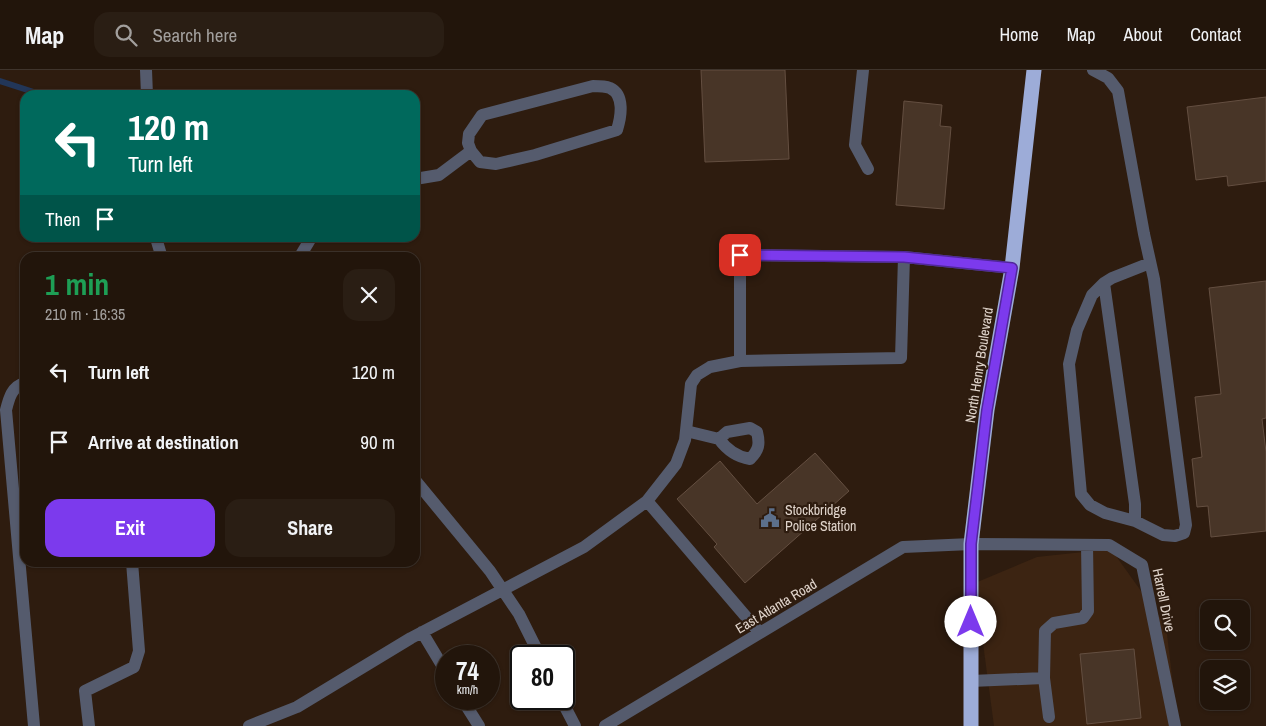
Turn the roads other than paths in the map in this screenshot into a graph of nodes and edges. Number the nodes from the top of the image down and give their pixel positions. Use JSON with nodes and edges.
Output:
{"nodes":[{"id":1,"x":146,"y":70,"type":"edge"},
{"id":2,"x":863,"y":70,"type":"edge"},
{"id":3,"x":1034,"y":70,"type":"edge"},
{"id":4,"x":1093,"y":70,"type":"edge"},
{"id":5,"x":147,"y":90,"type":"edge"},
{"id":6,"x":471,"y":151,"type":"junction"},
{"id":7,"x":868,"y":169,"type":"dead end"},
{"id":8,"x":420,"y":178,"type":"edge"},
{"id":9,"x":904,"y":257,"type":"junction"},
{"id":10,"x":1150,"y":263,"type":"junction"},
{"id":11,"x":1012,"y":268,"type":"junction"},
{"id":12,"x":1104,"y":283,"type":"junction"},
{"id":13,"x":740,"y":360,"type":"junction"},
{"id":14,"x":20,"y":384,"type":"edge"},
{"id":15,"x":686,"y":431,"type":"junction"},
{"id":16,"x":719,"y":439,"type":"dead end"},
{"id":17,"x":420,"y":486,"type":"edge"},
{"id":18,"x":647,"y":501,"type":"junction"},
{"id":19,"x":1135,"y":521,"type":"junction"},
{"id":20,"x":971,"y":544,"type":"junction"},
{"id":21,"x":1086,"y":545,"type":"junction"},
{"id":22,"x":132,"y":567,"type":"edge"},
{"id":23,"x":502,"y":588,"type":"junction"},
{"id":24,"x":422,"y":632,"type":"junction"},
{"id":25,"x":760,"y":633,"type":"junction"},
{"id":26,"x":534,"y":645,"type":"edge"},
{"id":27,"x":435,"y":654,"type":"edge"},
{"id":28,"x":1044,"y":678,"type":"junction"},
{"id":29,"x":971,"y":681,"type":"junction"},
{"id":30,"x":469,"y":710,"type":"edge"},
{"id":31,"x":567,"y":710,"type":"edge"},
{"id":32,"x":1049,"y":717,"type":"dead end"},
{"id":33,"x":34,"y":726,"type":"edge"},
{"id":34,"x":89,"y":726,"type":"edge"},
{"id":35,"x":248,"y":726,"type":"edge"},
{"id":36,"x":479,"y":726,"type":"edge"},
{"id":37,"x":575,"y":726,"type":"edge"},
{"id":38,"x":606,"y":726,"type":"edge"},
{"id":39,"x":972,"y":726,"type":"edge"},
{"id":40,"x":1175,"y":726,"type":"edge"}],
"edges":[{"from":1,"to":5,"type":"street"},
{"from":2,"to":7,"type":"street"},
{"from":3,"to":11,"type":"highway","name":"North Henry Boulevard"},
{"from":4,"to":10,"type":"street"},
{"from":6,"to":6,"type":"street"},
{"from":6,"to":8,"type":"street"},
{"from":9,"to":11,"type":"street"},
{"from":9,"to":13,"type":"street"},
{"from":9,"to":13,"type":"street"},
{"from":10,"to":12,"type":"street"},
{"from":10,"to":19,"type":"street"},
{"from":11,"to":20,"type":"highway","name":"North Henry Boulevard"},
{"from":12,"to":19,"type":"street"},
{"from":12,"to":19,"type":"street"},
{"from":13,"to":15,"type":"street"},
{"from":14,"to":33,"type":"street"},
{"from":15,"to":16,"type":"street"},
{"from":15,"to":18,"type":"street"},
{"from":17,"to":23,"type":"street"},
{"from":18,"to":23,"type":"street"},
{"from":18,"to":25,"type":"street"},
{"from":20,"to":21,"type":"street","name":"Harrell Drive"},
{"from":20,"to":25,"type":"street","name":"East Atlanta Road"},
{"from":20,"to":29,"type":"highway","name":"North Henry Boulevard"},
{"from":21,"to":28,"type":"street"},
{"from":21,"to":40,"type":"street","name":"Harrell Drive"},
{"from":22,"to":34,"type":"street"},
{"from":23,"to":24,"type":"street"},
{"from":23,"to":26,"type":"street"},
{"from":24,"to":27,"type":"street"},
{"from":24,"to":35,"type":"street"},
{"from":25,"to":38,"type":"street","name":"East Atlanta Road"},
{"from":28,"to":29,"type":"street"},
{"from":28,"to":32,"type":"street"},
{"from":29,"to":39,"type":"highway","name":"North Henry Boulevard"},
{"from":30,"to":36,"type":"street"},
{"from":31,"to":37,"type":"street"}]}
